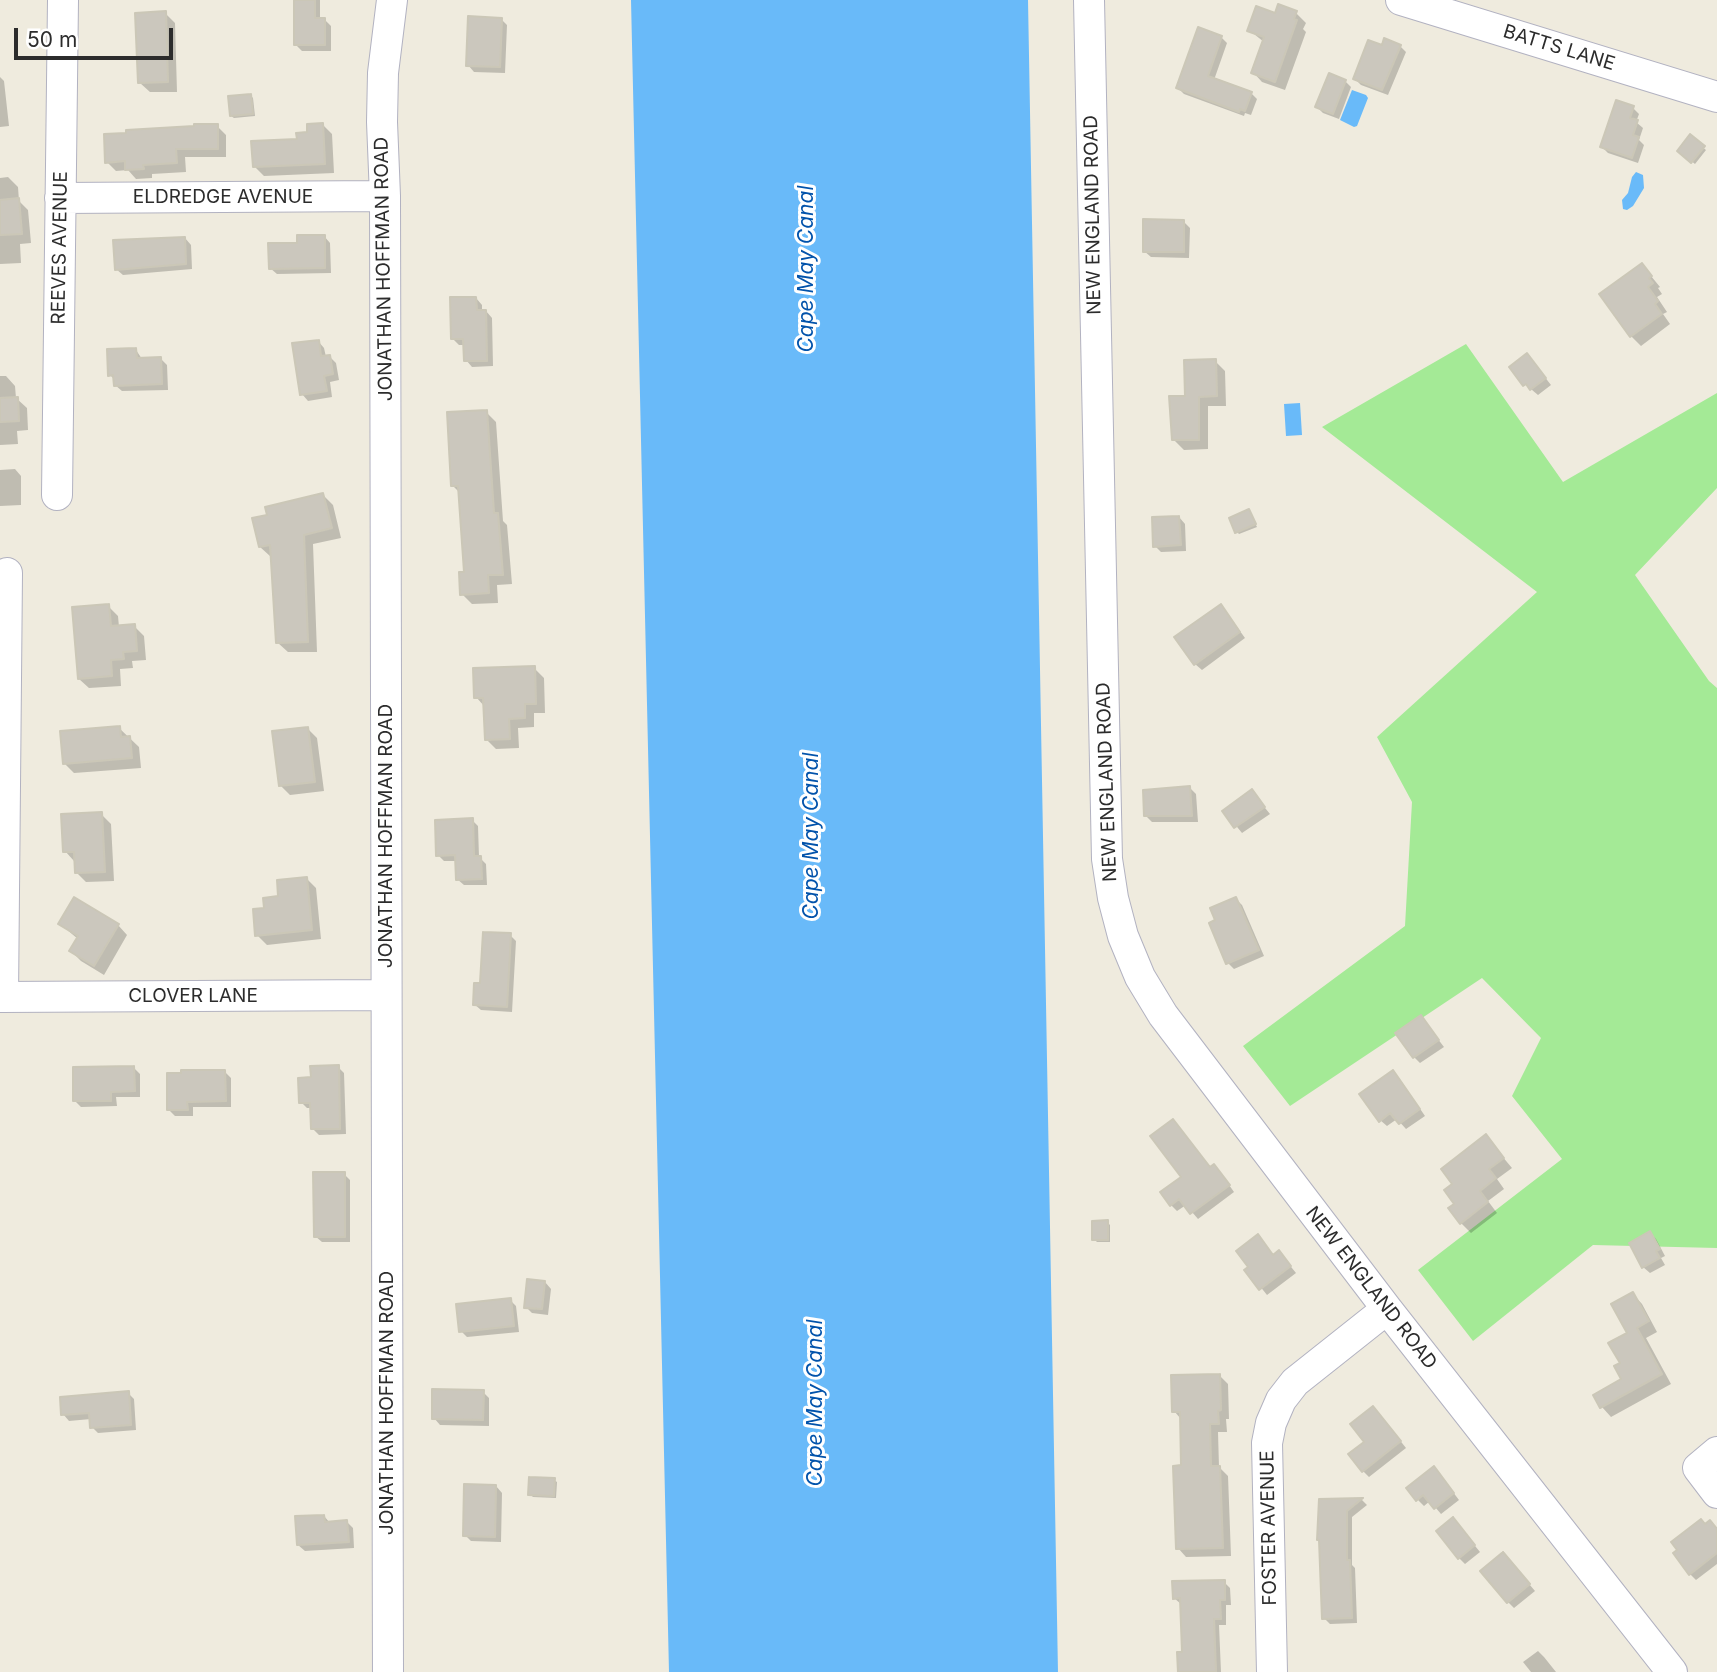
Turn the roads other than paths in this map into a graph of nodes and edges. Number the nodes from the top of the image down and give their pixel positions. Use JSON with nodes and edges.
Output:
{"nodes":[{"id":1,"x":63,"y":0,"type":"edge"},
{"id":2,"x":392,"y":0,"type":"edge"},
{"id":3,"x":1088,"y":0,"type":"edge"},
{"id":4,"x":1401,"y":0,"type":"edge"},
{"id":5,"x":1717,"y":97,"type":"edge"},
{"id":6,"x":385,"y":196,"type":"junction"},
{"id":7,"x":60,"y":198,"type":"junction"},
{"id":8,"x":57,"y":495,"type":"dead end"},
{"id":9,"x":7,"y":573,"type":"dead end"},
{"id":10,"x":386,"y":995,"type":"junction"},
{"id":11,"x":1,"y":997,"type":"edge"},
{"id":12,"x":1387,"y":1309,"type":"junction"},
{"id":13,"x":1717,"y":1452,"type":"edge"},
{"id":14,"x":1717,"y":1493,"type":"edge"},
{"id":15,"x":388,"y":1672,"type":"edge"},
{"id":16,"x":1272,"y":1672,"type":"edge"},
{"id":17,"x":1672,"y":1672,"type":"edge"}],
"edges":[{"from":1,"to":7,"type":"street","name":"REEVES AVENUE"},
{"from":2,"to":6,"type":"street","name":"JONATHAN HOFFMAN ROAD"},
{"from":3,"to":12,"type":"street","name":"NEW ENGLAND ROAD"},
{"from":4,"to":5,"type":"street","name":"BATTS LANE"},
{"from":6,"to":7,"type":"street","name":"ELDREDGE AVENUE"},
{"from":6,"to":10,"type":"street","name":"JONATHAN HOFFMAN ROAD"},
{"from":7,"to":8,"type":"street","name":"REEVES AVENUE"},
{"from":9,"to":11,"type":"street"},
{"from":10,"to":11,"type":"street","name":"CLOVER LANE"},
{"from":10,"to":15,"type":"street","name":"JONATHAN HOFFMAN ROAD"},
{"from":12,"to":16,"type":"street","name":"FOSTER AVENUE"},
{"from":12,"to":17,"type":"street","name":"NEW ENGLAND ROAD"},
{"from":13,"to":14,"type":"street"}]}
